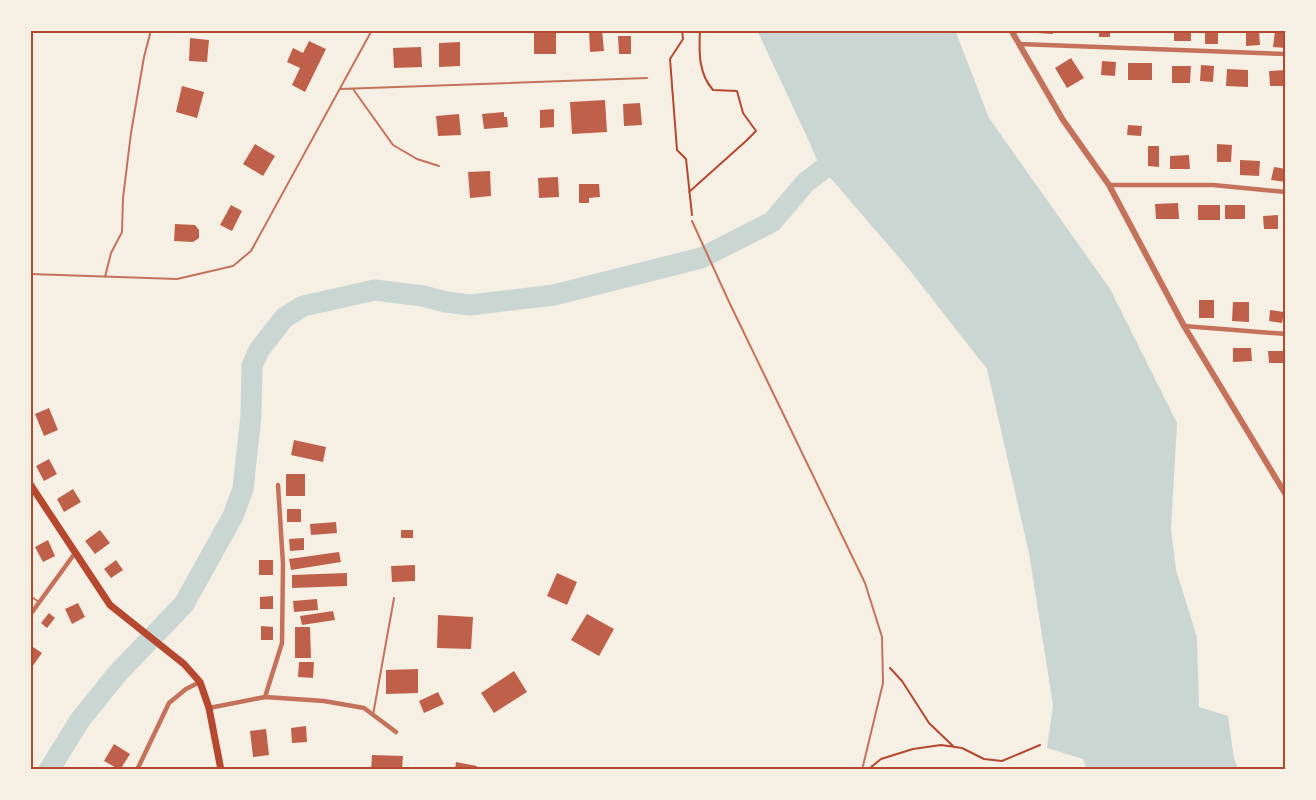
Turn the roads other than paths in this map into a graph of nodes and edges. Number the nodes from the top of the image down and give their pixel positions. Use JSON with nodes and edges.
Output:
{"nodes":[{"id":1,"x":151,"y":30,"type":"edge"},
{"id":2,"x":372,"y":30,"type":"edge"},
{"id":3,"x":1011,"y":30,"type":"edge"},
{"id":4,"x":1019,"y":44,"type":"junction"},
{"id":5,"x":1286,"y":54,"type":"edge"},
{"id":6,"x":647,"y":78,"type":"dead end"},
{"id":7,"x":340,"y":89,"type":"junction"},
{"id":8,"x":353,"y":89,"type":"junction"},
{"id":9,"x":439,"y":166,"type":"dead end"},
{"id":10,"x":1109,"y":185,"type":"junction"},
{"id":11,"x":1286,"y":192,"type":"edge"},
{"id":12,"x":692,"y":221,"type":"road end"},
{"id":13,"x":30,"y":274,"type":"edge"},
{"id":14,"x":105,"y":277,"type":"junction"},
{"id":15,"x":1184,"y":326,"type":"junction"},
{"id":16,"x":1286,"y":334,"type":"edge"},
{"id":17,"x":30,"y":484,"type":"edge"},
{"id":18,"x":278,"y":485,"type":"dead end"},
{"id":19,"x":1286,"y":495,"type":"edge"},
{"id":20,"x":75,"y":553,"type":"junction"},
{"id":21,"x":30,"y":596,"type":"edge"},
{"id":22,"x":394,"y":598,"type":"dead end"},
{"id":23,"x":39,"y":602,"type":"junction"},
{"id":24,"x":30,"y":615,"type":"edge"},
{"id":25,"x":200,"y":682,"type":"junction"},
{"id":26,"x":265,"y":698,"type":"junction"},
{"id":27,"x":209,"y":708,"type":"junction"},
{"id":28,"x":373,"y":715,"type":"junction"},
{"id":29,"x":396,"y":732,"type":"dead end"},
{"id":30,"x":137,"y":770,"type":"edge"},
{"id":31,"x":221,"y":770,"type":"edge"},
{"id":32,"x":862,"y":770,"type":"edge"}],
"edges":[{"from":1,"to":14,"type":"lane"},
{"from":2,"to":7,"type":"lane"},
{"from":3,"to":4,"type":"street"},
{"from":4,"to":5,"type":"street"},
{"from":4,"to":10,"type":"street"},
{"from":6,"to":8,"type":"lane"},
{"from":7,"to":8,"type":"lane"},
{"from":7,"to":14,"type":"lane"},
{"from":8,"to":9,"type":"lane"},
{"from":10,"to":11,"type":"street"},
{"from":10,"to":15,"type":"street"},
{"from":12,"to":32,"type":"lane"},
{"from":13,"to":14,"type":"lane"},
{"from":15,"to":16,"type":"street"},
{"from":15,"to":19,"type":"street"},
{"from":17,"to":20,"type":"main road"},
{"from":18,"to":26,"type":"street"},
{"from":20,"to":23,"type":"street"},
{"from":20,"to":25,"type":"main road"},
{"from":21,"to":23,"type":"lane"},
{"from":22,"to":28,"type":"lane"},
{"from":23,"to":24,"type":"street"},
{"from":25,"to":27,"type":"main road"},
{"from":25,"to":30,"type":"street"},
{"from":26,"to":27,"type":"street"},
{"from":26,"to":28,"type":"street"},
{"from":27,"to":31,"type":"main road"},
{"from":28,"to":29,"type":"street"}]}
